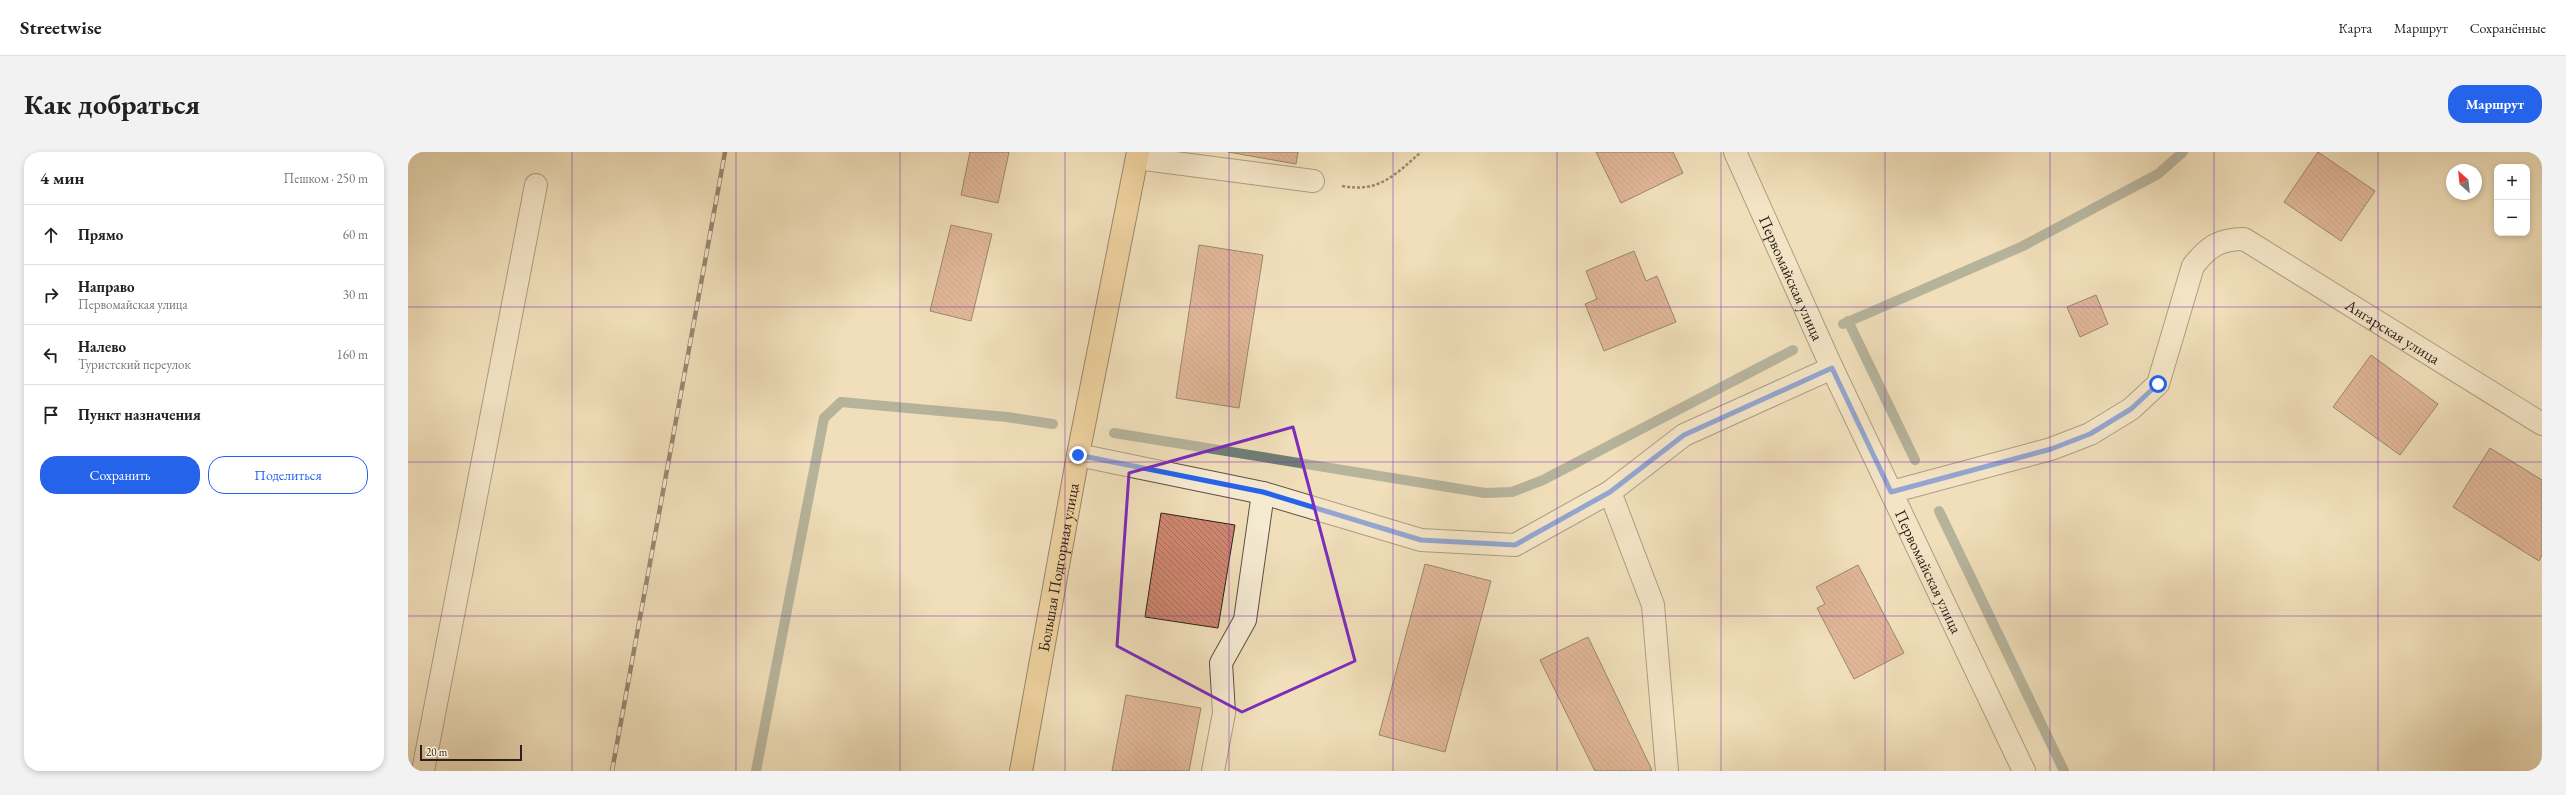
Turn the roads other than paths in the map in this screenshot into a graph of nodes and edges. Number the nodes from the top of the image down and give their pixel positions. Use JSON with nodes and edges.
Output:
{"nodes":[{"id":1,"x":1734,"y":152,"type":"edge"},
{"id":2,"x":1137,"y":155,"type":"edge"},
{"id":3,"x":1314,"y":181,"type":"road end"},
{"id":4,"x":536,"y":185,"type":"dead end"},
{"id":5,"x":1832,"y":368,"type":"junction"},
{"id":6,"x":2542,"y":424,"type":"edge"},
{"id":7,"x":1078,"y":455,"type":"junction"},
{"id":8,"x":1263,"y":492,"type":"junction"},
{"id":9,"x":1610,"y":492,"type":"junction"},
{"id":10,"x":1891,"y":492,"type":"junction"},
{"id":11,"x":423,"y":771,"type":"edge"},
{"id":12,"x":1021,"y":771,"type":"edge"},
{"id":13,"x":1213,"y":771,"type":"edge"},
{"id":14,"x":1668,"y":771,"type":"edge"},
{"id":15,"x":2024,"y":771,"type":"edge"}],
"edges":[{"from":1,"to":5,"type":"street","name":"Первомайская улица"},
{"from":2,"to":3,"type":"street"},
{"from":2,"to":7,"type":"main road","name":"Большая Подгорная улица"},
{"from":4,"to":11,"type":"street"},
{"from":5,"to":9,"type":"street"},
{"from":5,"to":10,"type":"street","name":"Первомайская улица"},
{"from":6,"to":10,"type":"street","name":"Ангарская улица"},
{"from":7,"to":8,"type":"street"},
{"from":7,"to":12,"type":"main road","name":"Большая Подгорная улица"},
{"from":8,"to":9,"type":"street"},
{"from":8,"to":13,"type":"street"},
{"from":9,"to":14,"type":"street"},
{"from":10,"to":15,"type":"street","name":"Первомайская улица"}]}
